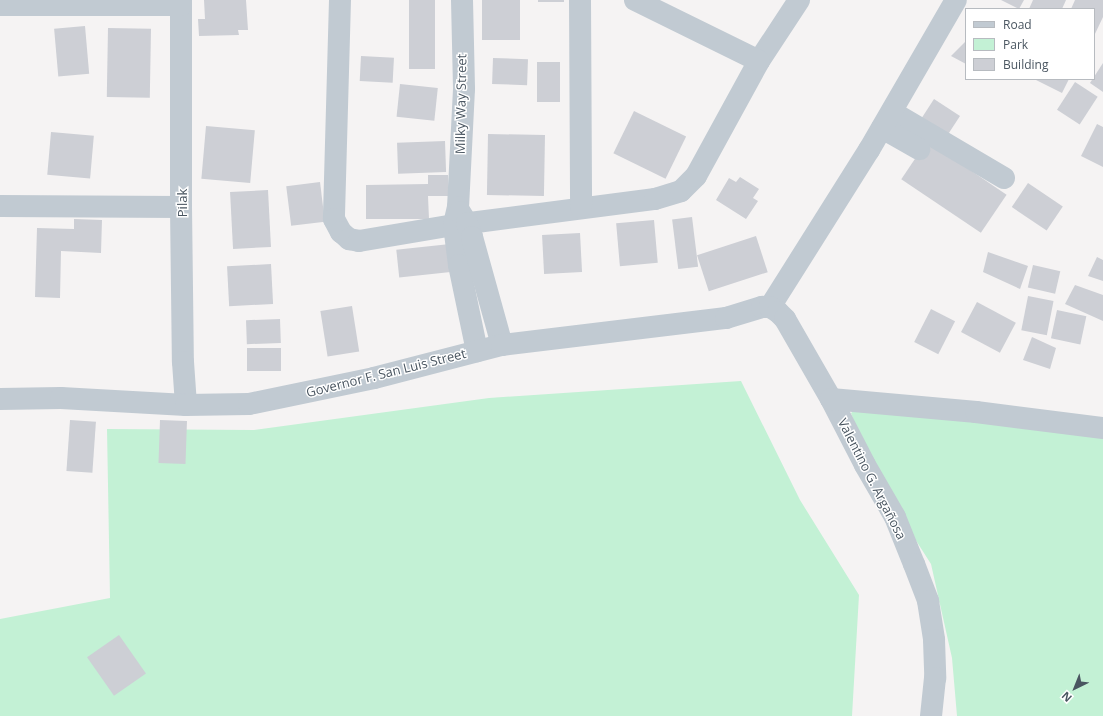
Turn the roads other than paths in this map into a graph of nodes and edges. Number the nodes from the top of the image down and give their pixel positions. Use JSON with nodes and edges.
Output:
{"nodes":[{"id":1,"x":340,"y":0,"type":"edge"},
{"id":2,"x":462,"y":0,"type":"edge"},
{"id":3,"x":580,"y":0,"type":"edge"},
{"id":4,"x":635,"y":0,"type":"edge"},
{"id":5,"x":799,"y":0,"type":"edge"},
{"id":6,"x":955,"y":0,"type":"edge"},
{"id":7,"x":181,"y":2,"type":"edge"},
{"id":8,"x":0,"y":5,"type":"edge"},
{"id":9,"x":759,"y":61,"type":"junction"},
{"id":10,"x":887,"y":120,"type":"junction"},
{"id":11,"x":919,"y":150,"type":"dead end"},
{"id":12,"x":1004,"y":178,"type":"dead end"},
{"id":13,"x":0,"y":206,"type":"edge"},
{"id":14,"x":181,"y":207,"type":"junction"},
{"id":15,"x":581,"y":207,"type":"junction"},
{"id":16,"x":459,"y":218,"type":"junction"},
{"id":17,"x":770,"y":307,"type":"junction"},
{"id":18,"x":502,"y":345,"type":"junction"},
{"id":19,"x":477,"y":350,"type":"junction"},
{"id":20,"x":0,"y":399,"type":"edge"},
{"id":21,"x":831,"y":399,"type":"junction"},
{"id":22,"x":186,"y":405,"type":"junction"},
{"id":23,"x":1103,"y":428,"type":"edge"},
{"id":24,"x":931,"y":716,"type":"edge"}],
"edges":[{"from":1,"to":16,"type":"street"},
{"from":2,"to":16,"type":"street","name":"Milky Way Street"},
{"from":3,"to":15,"type":"street"},
{"from":4,"to":9,"type":"street"},
{"from":5,"to":9,"type":"street"},
{"from":6,"to":10,"type":"street"},
{"from":7,"to":8,"type":"street"},
{"from":7,"to":14,"type":"street","name":"Pilak"},
{"from":9,"to":15,"type":"street"},
{"from":10,"to":11,"type":"street"},
{"from":10,"to":12,"type":"street"},
{"from":10,"to":17,"type":"street"},
{"from":13,"to":14,"type":"street"},
{"from":14,"to":22,"type":"street","name":"Pilak"},
{"from":15,"to":16,"type":"street"},
{"from":16,"to":18,"type":"street"},
{"from":16,"to":19,"type":"street"},
{"from":17,"to":18,"type":"street","name":"Governor F. San Luis Street"},
{"from":17,"to":21,"type":"street","name":"Valentino G. Argañosa"},
{"from":18,"to":19,"type":"street","name":"Governor F. San Luis Street"},
{"from":19,"to":22,"type":"street","name":"Governor F. San Luis Street"},
{"from":20,"to":22,"type":"street","name":"Governor F. San Luis Street"},
{"from":21,"to":23,"type":"street"},
{"from":21,"to":24,"type":"street","name":"Valentino G. Argañosa"}]}
